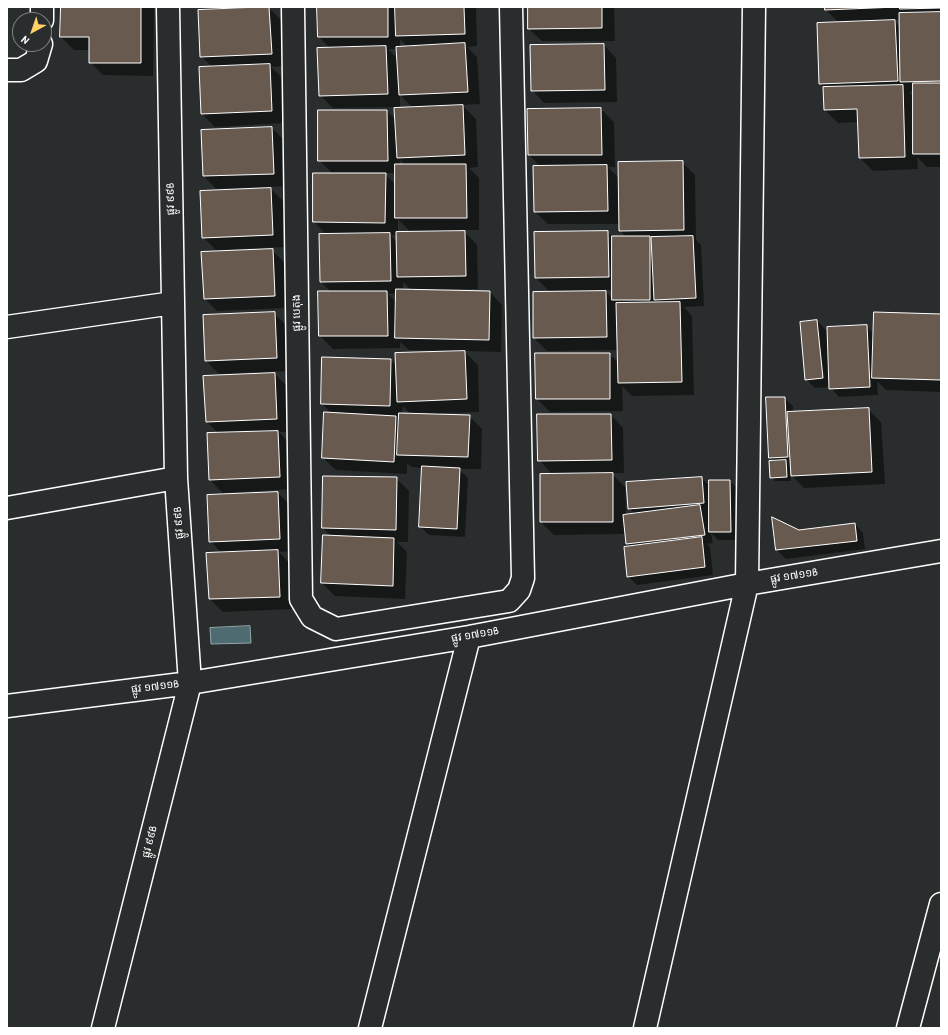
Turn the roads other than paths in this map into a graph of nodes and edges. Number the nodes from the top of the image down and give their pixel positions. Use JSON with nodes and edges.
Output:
{"nodes":[{"id":1,"x":168,"y":7,"type":"edge"},
{"id":2,"x":293,"y":7,"type":"edge"},
{"id":3,"x":511,"y":7,"type":"edge"},
{"id":4,"x":754,"y":7,"type":"edge"},
{"id":5,"x":38,"y":52,"type":"edge"},
{"id":6,"x":7,"y":70,"type":"edge"},
{"id":7,"x":173,"y":303,"type":"junction"},
{"id":8,"x":7,"y":327,"type":"edge"},
{"id":9,"x":176,"y":478,"type":"junction"},
{"id":10,"x":7,"y":508,"type":"edge"},
{"id":11,"x":941,"y":552,"type":"edge"},
{"id":12,"x":747,"y":584,"type":"junction"},
{"id":13,"x":469,"y":637,"type":"junction"},
{"id":14,"x":190,"y":683,"type":"junction"},
{"id":15,"x":7,"y":706,"type":"edge"},
{"id":16,"x":941,"y":904,"type":"edge"},
{"id":17,"x":103,"y":1028,"type":"edge"},
{"id":18,"x":370,"y":1028,"type":"edge"},
{"id":19,"x":645,"y":1028,"type":"edge"},
{"id":20,"x":908,"y":1028,"type":"edge"}],
"edges":[{"from":1,"to":7,"type":"street","name":"ផ្លូវ ៩៩B"},
{"from":2,"to":3,"type":"street","name":"ផ្លូវ បេតុង"},
{"from":4,"to":12,"type":"street"},
{"from":5,"to":6,"type":"street"},
{"from":7,"to":8,"type":"street"},
{"from":7,"to":9,"type":"street","name":"ផ្លូវ ៩៩B"},
{"from":9,"to":10,"type":"street"},
{"from":9,"to":14,"type":"street","name":"ផ្លូវ ៩៩B"},
{"from":11,"to":12,"type":"street","name":"ផ្លូវ ១៧១១B"},
{"from":12,"to":13,"type":"street","name":"ផ្លូវ ១៧១១B"},
{"from":12,"to":19,"type":"street"},
{"from":13,"to":14,"type":"street","name":"ផ្លូវ ១៧១១B"},
{"from":13,"to":18,"type":"street"},
{"from":14,"to":15,"type":"street","name":"ផ្លូវ ១៧១១B"},
{"from":14,"to":17,"type":"street","name":"ផ្លូវ ៩៩B"},
{"from":16,"to":20,"type":"street"}]}
